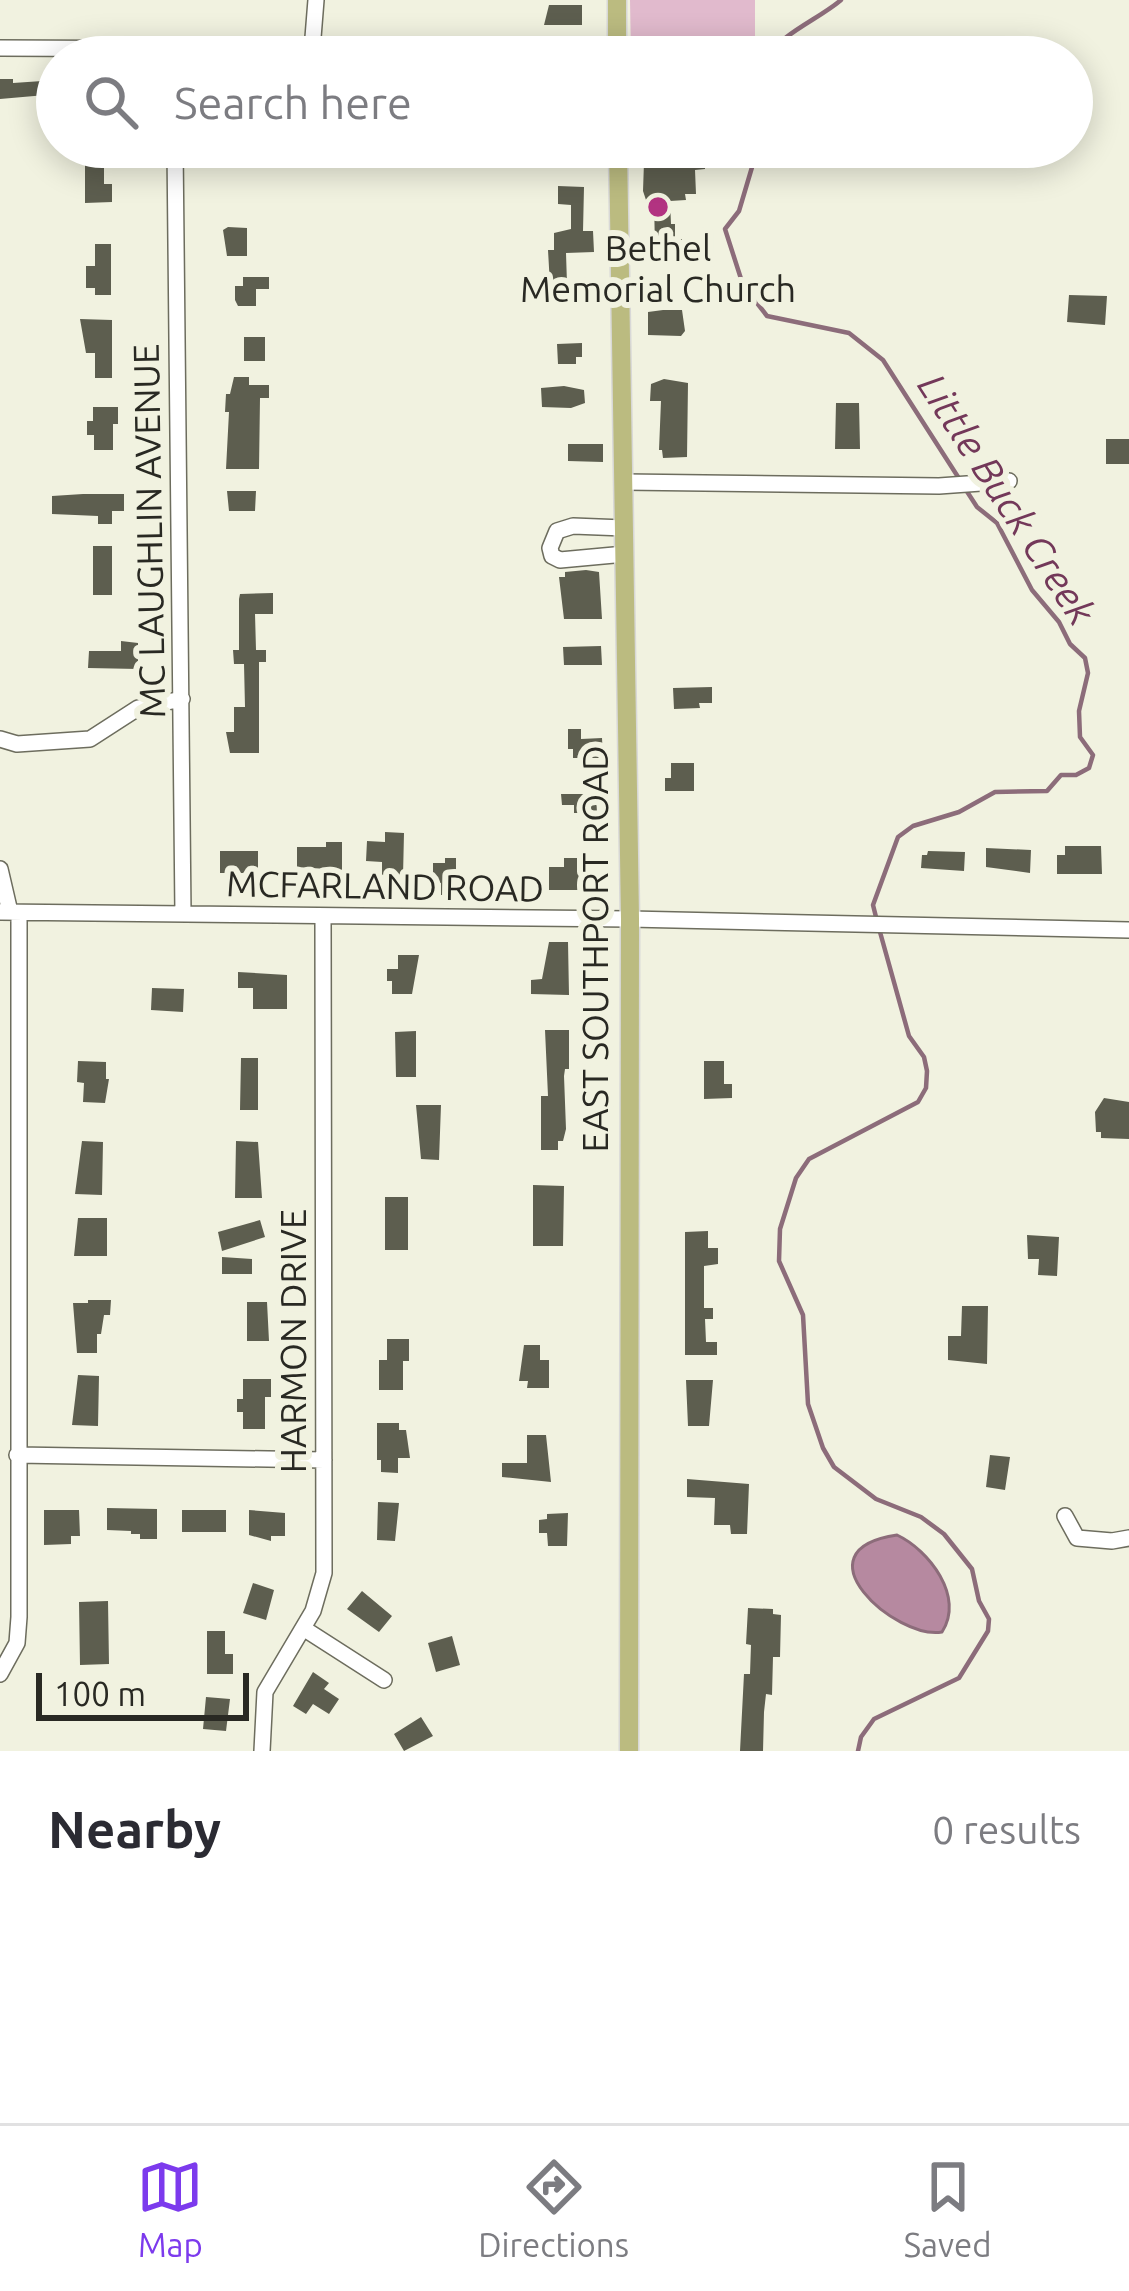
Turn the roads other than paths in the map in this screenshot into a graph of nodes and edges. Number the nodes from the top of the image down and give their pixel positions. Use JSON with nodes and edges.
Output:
{"nodes":[{"id":1,"x":316,"y":0,"type":"edge"},
{"id":2,"x":616,"y":0,"type":"edge"},
{"id":3,"x":313,"y":36,"type":"edge"},
{"id":4,"x":617,"y":36,"type":"edge"},
{"id":5,"x":0,"y":48,"type":"edge"},
{"id":6,"x":36,"y":49,"type":"edge"},
{"id":7,"x":175,"y":168,"type":"edge"},
{"id":8,"x":618,"y":168,"type":"edge"},
{"id":9,"x":1009,"y":481,"type":"dead end"},
{"id":10,"x":624,"y":482,"type":"junction"},
{"id":11,"x":624,"y":528,"type":"junction"},
{"id":12,"x":625,"y":554,"type":"junction"},
{"id":13,"x":182,"y":699,"type":"junction"},
{"id":14,"x":0,"y":739,"type":"edge"},
{"id":15,"x":0,"y":869,"type":"edge"},
{"id":16,"x":9,"y":912,"type":"edge"},
{"id":17,"x":183,"y":914,"type":"junction"},
{"id":18,"x":322,"y":916,"type":"junction"},
{"id":19,"x":630,"y":919,"type":"junction"},
{"id":20,"x":1129,"y":930,"type":"edge"},
{"id":21,"x":17,"y":1455,"type":"junction"},
{"id":22,"x":324,"y":1460,"type":"junction"},
{"id":23,"x":1065,"y":1516,"type":"dead end"},
{"id":24,"x":1129,"y":1538,"type":"edge"},
{"id":25,"x":303,"y":1628,"type":"junction"},
{"id":26,"x":0,"y":1674,"type":"edge"},
{"id":27,"x":384,"y":1680,"type":"dead end"},
{"id":28,"x":262,"y":1751,"type":"edge"},
{"id":29,"x":629,"y":1751,"type":"edge"}],
"edges":[{"from":1,"to":3,"type":"street"},
{"from":2,"to":4,"type":"main road"},
{"from":5,"to":6,"type":"street"},
{"from":7,"to":13,"type":"street","name":"MC LAUGHLIN AVENUE"},
{"from":8,"to":10,"type":"main road","name":"EAST SOUTHPORT ROAD"},
{"from":9,"to":10,"type":"street"},
{"from":10,"to":11,"type":"main road","name":"EAST SOUTHPORT ROAD"},
{"from":11,"to":12,"type":"main road","name":"EAST SOUTHPORT ROAD"},
{"from":11,"to":12,"type":"street"},
{"from":12,"to":19,"type":"main road","name":"EAST SOUTHPORT ROAD"},
{"from":13,"to":14,"type":"street"},
{"from":13,"to":17,"type":"street","name":"MC LAUGHLIN AVENUE"},
{"from":15,"to":16,"type":"street"},
{"from":16,"to":17,"type":"street","name":"MCFARLAND ROAD"},
{"from":16,"to":21,"type":"street"},
{"from":17,"to":18,"type":"street","name":"MCFARLAND ROAD"},
{"from":18,"to":19,"type":"street","name":"MCFARLAND ROAD"},
{"from":18,"to":22,"type":"street","name":"HARMON DRIVE"},
{"from":19,"to":20,"type":"street","name":"MCFARLAND ROAD"},
{"from":19,"to":29,"type":"main road","name":"EAST SOUTHPORT ROAD"},
{"from":21,"to":22,"type":"street"},
{"from":21,"to":26,"type":"street"},
{"from":22,"to":25,"type":"street","name":"HARMON DRIVE"},
{"from":23,"to":24,"type":"street"},
{"from":25,"to":27,"type":"street"},
{"from":25,"to":28,"type":"street","name":"HARMON DRIVE"}]}
